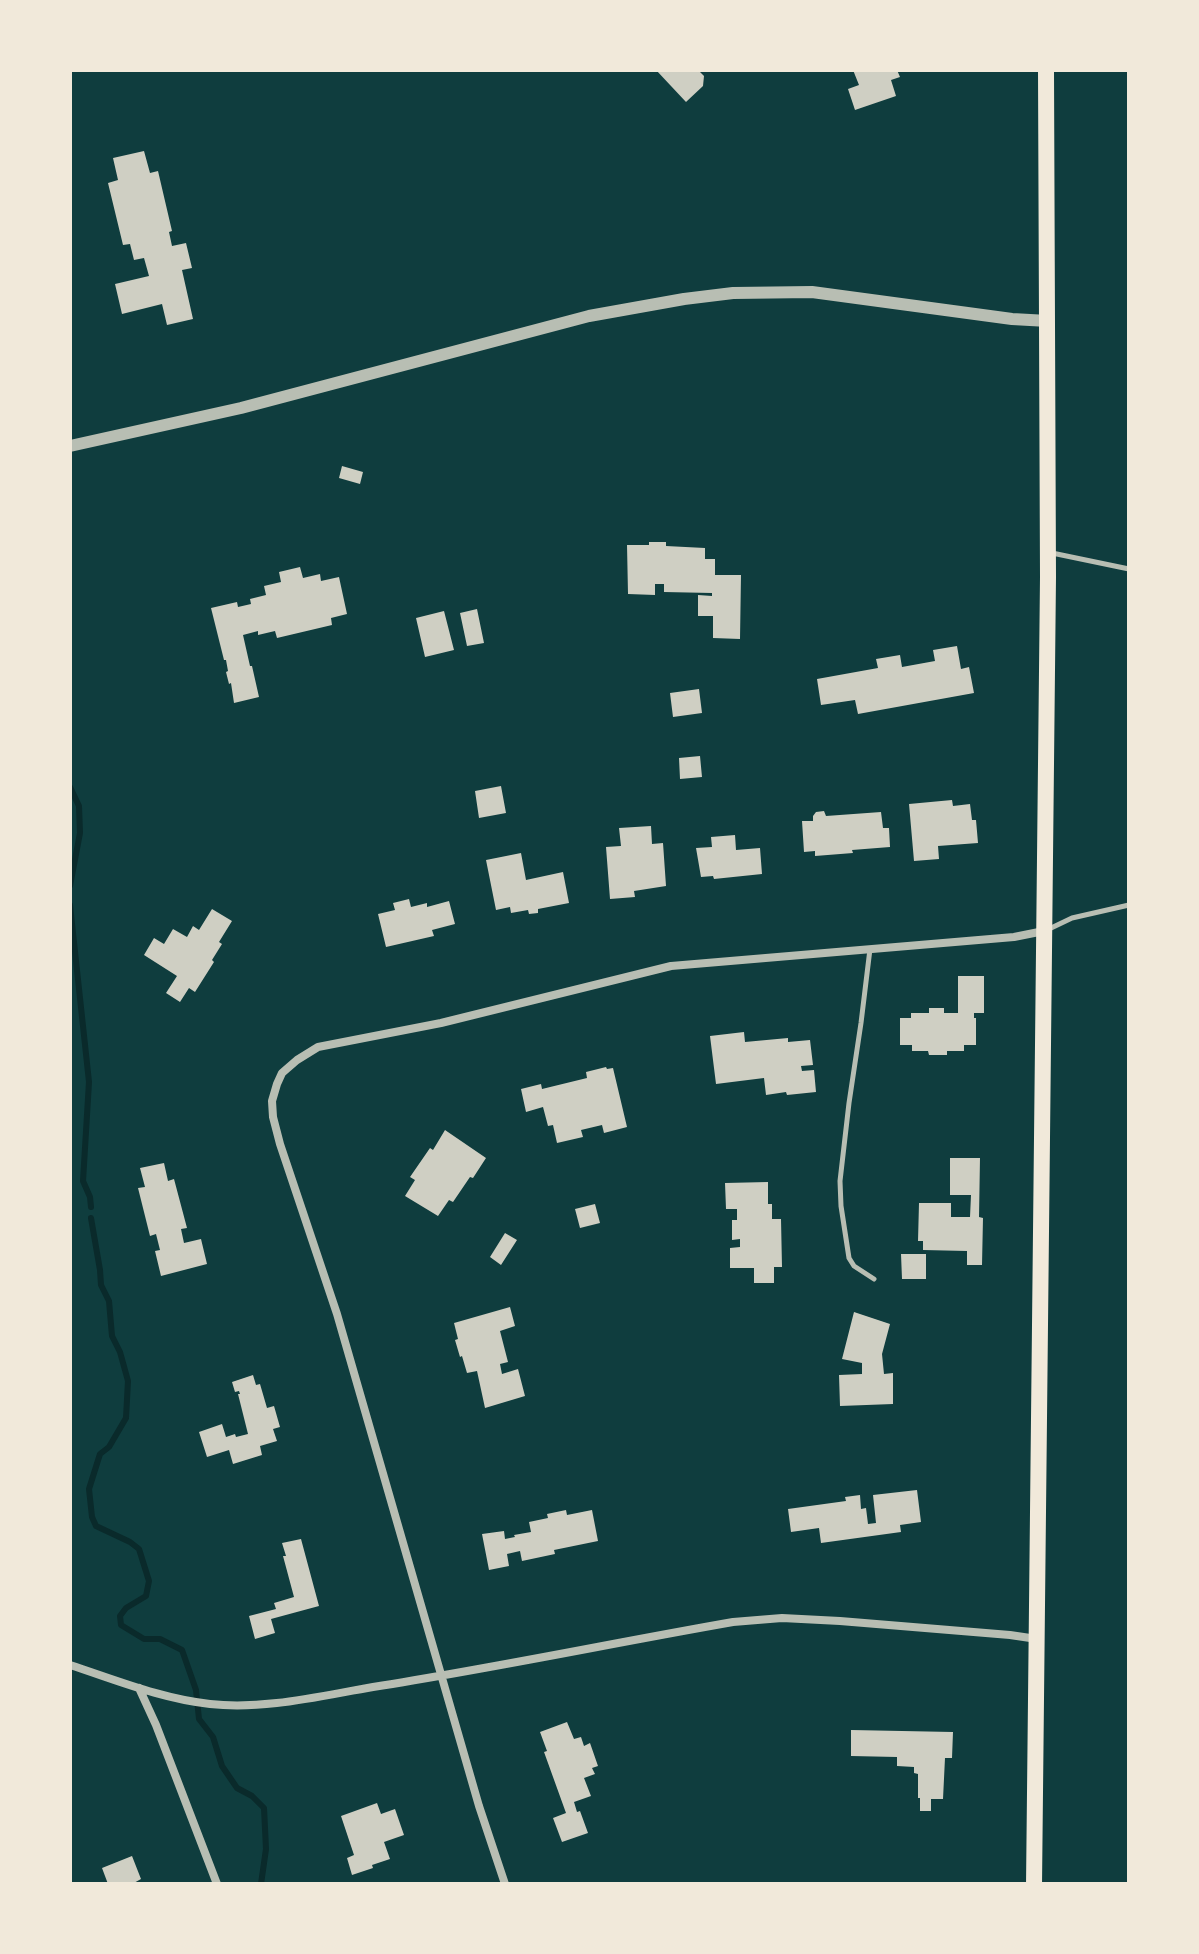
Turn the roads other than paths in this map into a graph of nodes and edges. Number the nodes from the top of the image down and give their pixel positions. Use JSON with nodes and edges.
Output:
{"nodes":[{"id":1,"x":1046,"y":70,"type":"edge"},
{"id":2,"x":1048,"y":321,"type":"junction"},
{"id":3,"x":70,"y":446,"type":"edge"},
{"id":4,"x":1048,"y":552,"type":"junction"},
{"id":5,"x":1129,"y":569,"type":"edge"},
{"id":6,"x":1129,"y":905,"type":"edge"},
{"id":7,"x":1044,"y":931,"type":"junction"},
{"id":8,"x":870,"y":949,"type":"junction"},
{"id":9,"x":874,"y":1279,"type":"dead end"},
{"id":10,"x":1037,"y":1639,"type":"junction"},
{"id":11,"x":70,"y":1665,"type":"edge"},
{"id":12,"x":442,"y":1676,"type":"junction"},
{"id":13,"x":139,"y":1688,"type":"junction"},
{"id":14,"x":217,"y":1884,"type":"edge"},
{"id":15,"x":505,"y":1884,"type":"edge"},
{"id":16,"x":1034,"y":1884,"type":"edge"}],
"edges":[{"from":1,"to":2,"type":"main road"},
{"from":2,"to":3,"type":"street"},
{"from":2,"to":4,"type":"main road"},
{"from":4,"to":5,"type":"lane"},
{"from":4,"to":7,"type":"main road"},
{"from":6,"to":7,"type":"lane"},
{"from":7,"to":8,"type":"street"},
{"from":7,"to":10,"type":"main road"},
{"from":8,"to":9,"type":"lane"},
{"from":8,"to":12,"type":"street"},
{"from":10,"to":12,"type":"street"},
{"from":10,"to":16,"type":"main road"},
{"from":11,"to":13,"type":"street"},
{"from":12,"to":13,"type":"street"},
{"from":12,"to":15,"type":"street"},
{"from":13,"to":14,"type":"street"}]}
